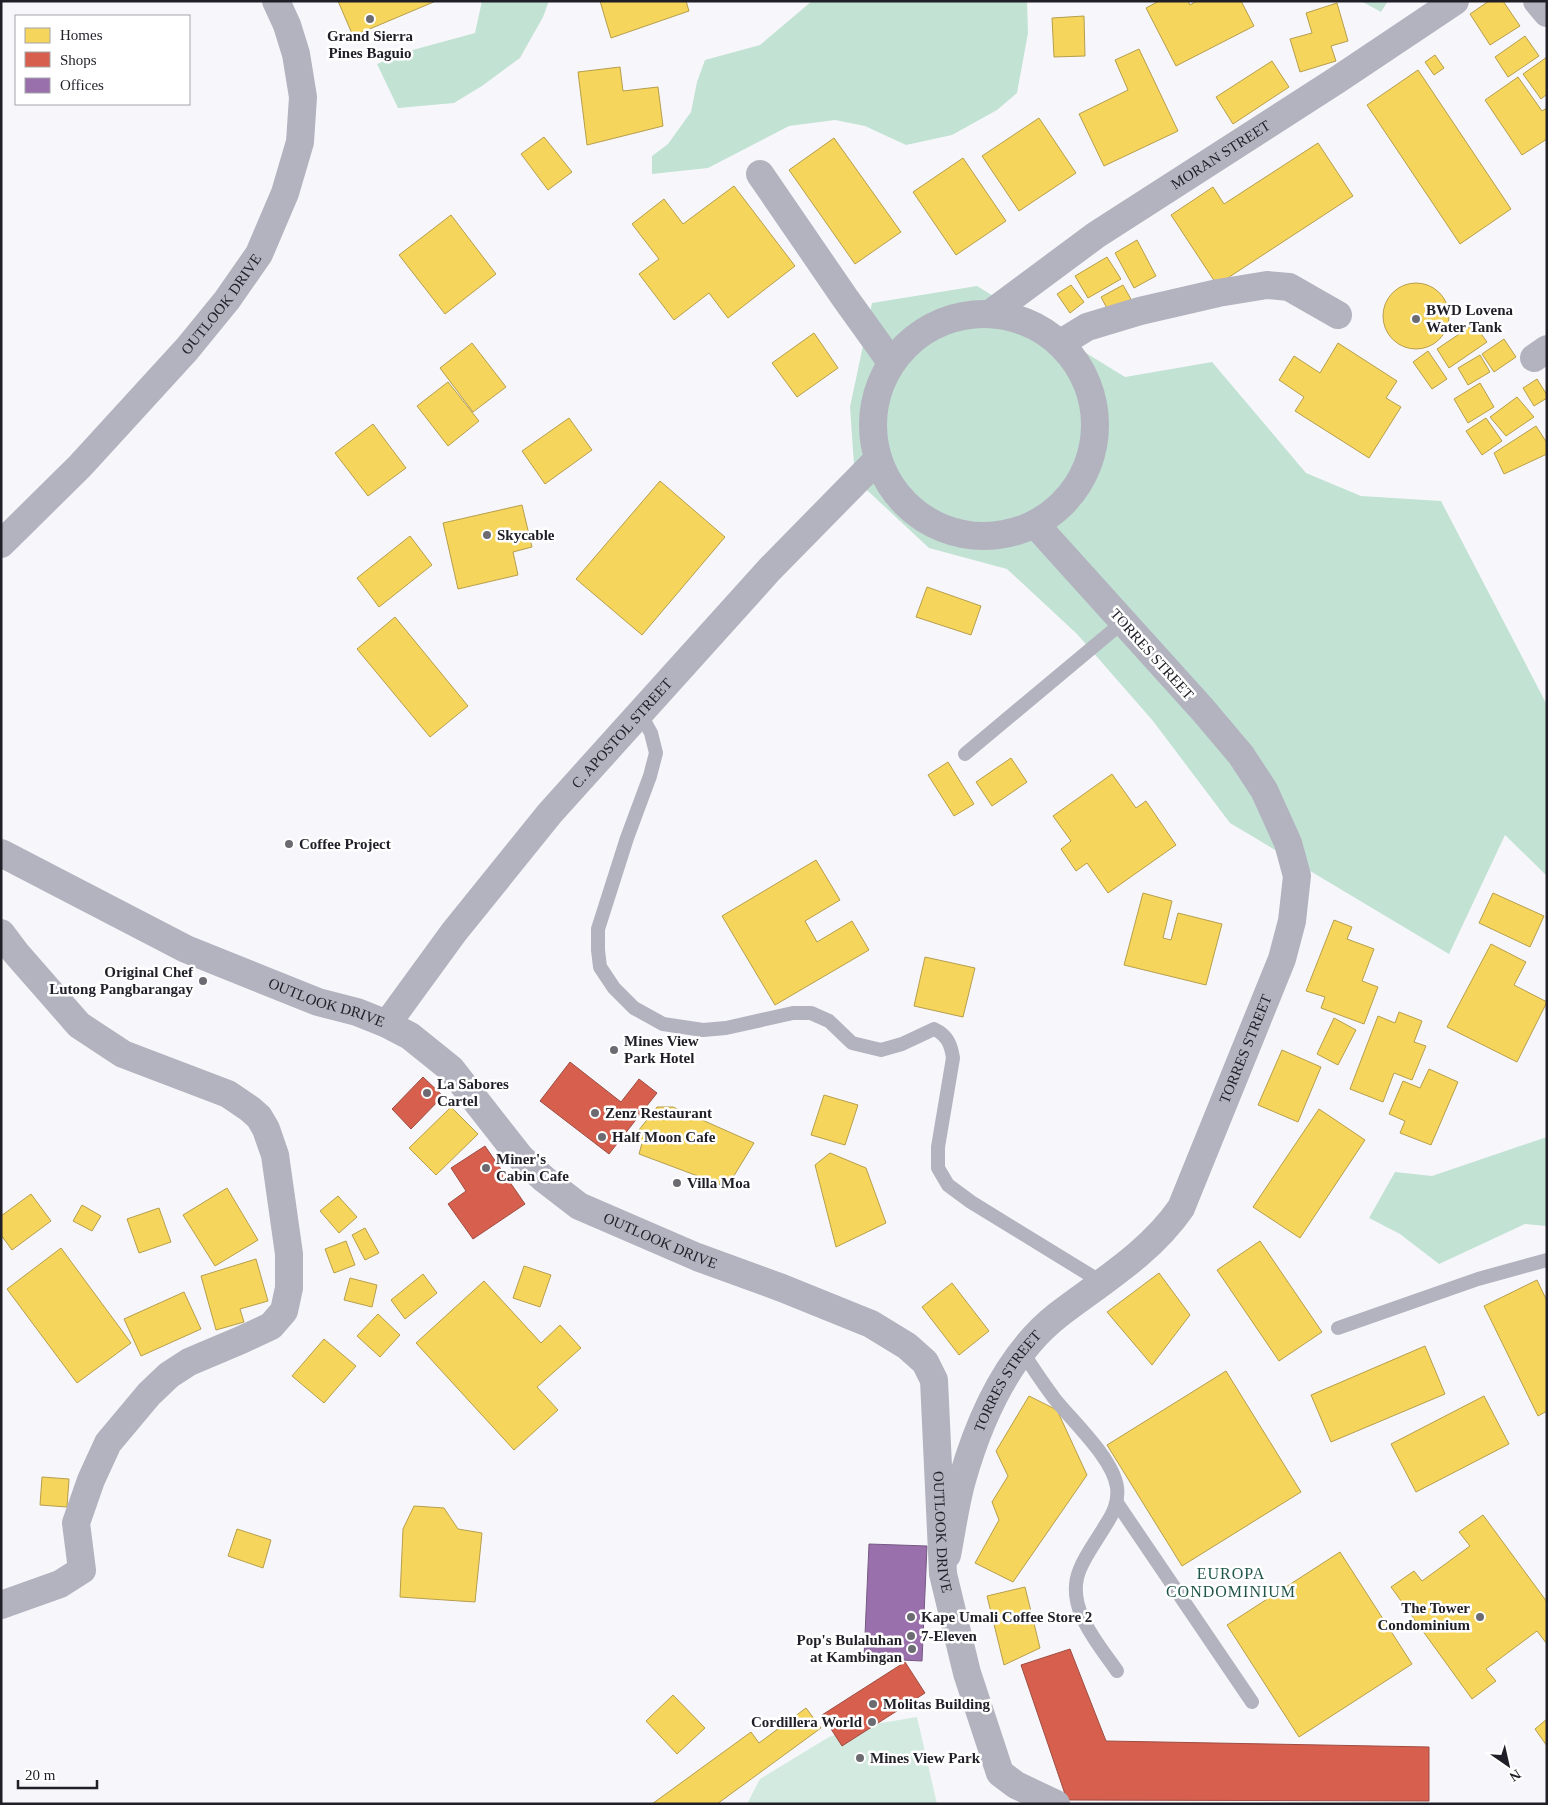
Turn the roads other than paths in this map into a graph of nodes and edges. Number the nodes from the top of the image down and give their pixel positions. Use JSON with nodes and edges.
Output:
{"nodes":[{"id":1,"x":276,"y":1,"type":"edge"},
{"id":2,"x":1454,"y":1,"type":"edge"},
{"id":3,"x":1538,"y":1,"type":"edge"},
{"id":4,"x":1547,"y":13,"type":"edge"},
{"id":5,"x":760,"y":174,"type":"dead end"},
{"id":6,"x":991,"y":313,"type":"junction"},
{"id":7,"x":1338,"y":315,"type":"dead end"},
{"id":8,"x":1061,"y":344,"type":"junction"},
{"id":9,"x":891,"y":362,"type":"junction"},
{"id":10,"x":877,"y":460,"type":"junction"},
{"id":11,"x":1035,"y":524,"type":"junction"},
{"id":12,"x":1,"y":544,"type":"edge"},
{"id":13,"x":1123,"y":622,"type":"junction"},
{"id":14,"x":640,"y":713,"type":"junction"},
{"id":15,"x":965,"y":754,"type":"dead end"},
{"id":16,"x":1,"y":853,"type":"edge"},
{"id":17,"x":1,"y":933,"type":"edge"},
{"id":18,"x":387,"y":1024,"type":"junction"},
{"id":19,"x":1547,"y":1260,"type":"edge"},
{"id":20,"x":1103,"y":1283,"type":"junction"},
{"id":21,"x":1338,"y":1328,"type":"dead end"},
{"id":22,"x":1022,"y":1351,"type":"junction"},
{"id":23,"x":1117,"y":1503,"type":"junction"},
{"id":24,"x":943,"y":1574,"type":"junction"},
{"id":25,"x":1,"y":1605,"type":"edge"},
{"id":26,"x":1116,"y":1671,"type":"dead end"},
{"id":27,"x":1252,"y":1702,"type":"dead end"},
{"id":28,"x":1056,"y":1804,"type":"edge"}],
"edges":[{"from":1,"to":12,"type":"street","name":"OUTLOOK DRIVE"},
{"from":2,"to":6,"type":"street","name":"MORAN STREET"},
{"from":3,"to":4,"type":"street"},
{"from":5,"to":9,"type":"street"},
{"from":6,"to":8,"type":"street"},
{"from":6,"to":9,"type":"street"},
{"from":7,"to":8,"type":"street"},
{"from":8,"to":11,"type":"street"},
{"from":9,"to":10,"type":"street"},
{"from":10,"to":11,"type":"street"},
{"from":10,"to":14,"type":"street","name":"C. APOSTOL STREET"},
{"from":11,"to":13,"type":"street","name":"TORRES STREET"},
{"from":13,"to":15,"type":"lane"},
{"from":13,"to":20,"type":"street","name":"TORRES STREET"},
{"from":14,"to":18,"type":"street","name":"C. APOSTOL STREET"},
{"from":14,"to":20,"type":"lane"},
{"from":16,"to":18,"type":"street","name":"OUTLOOK DRIVE"},
{"from":17,"to":25,"type":"street"},
{"from":18,"to":24,"type":"street","name":"OUTLOOK DRIVE"},
{"from":19,"to":21,"type":"lane"},
{"from":20,"to":22,"type":"street","name":"TORRES STREET"},
{"from":22,"to":23,"type":"lane"},
{"from":22,"to":24,"type":"street","name":"TORRES STREET"},
{"from":23,"to":26,"type":"lane"},
{"from":23,"to":27,"type":"lane"},
{"from":24,"to":28,"type":"street","name":"OUTLOOK DRIVE"}]}
